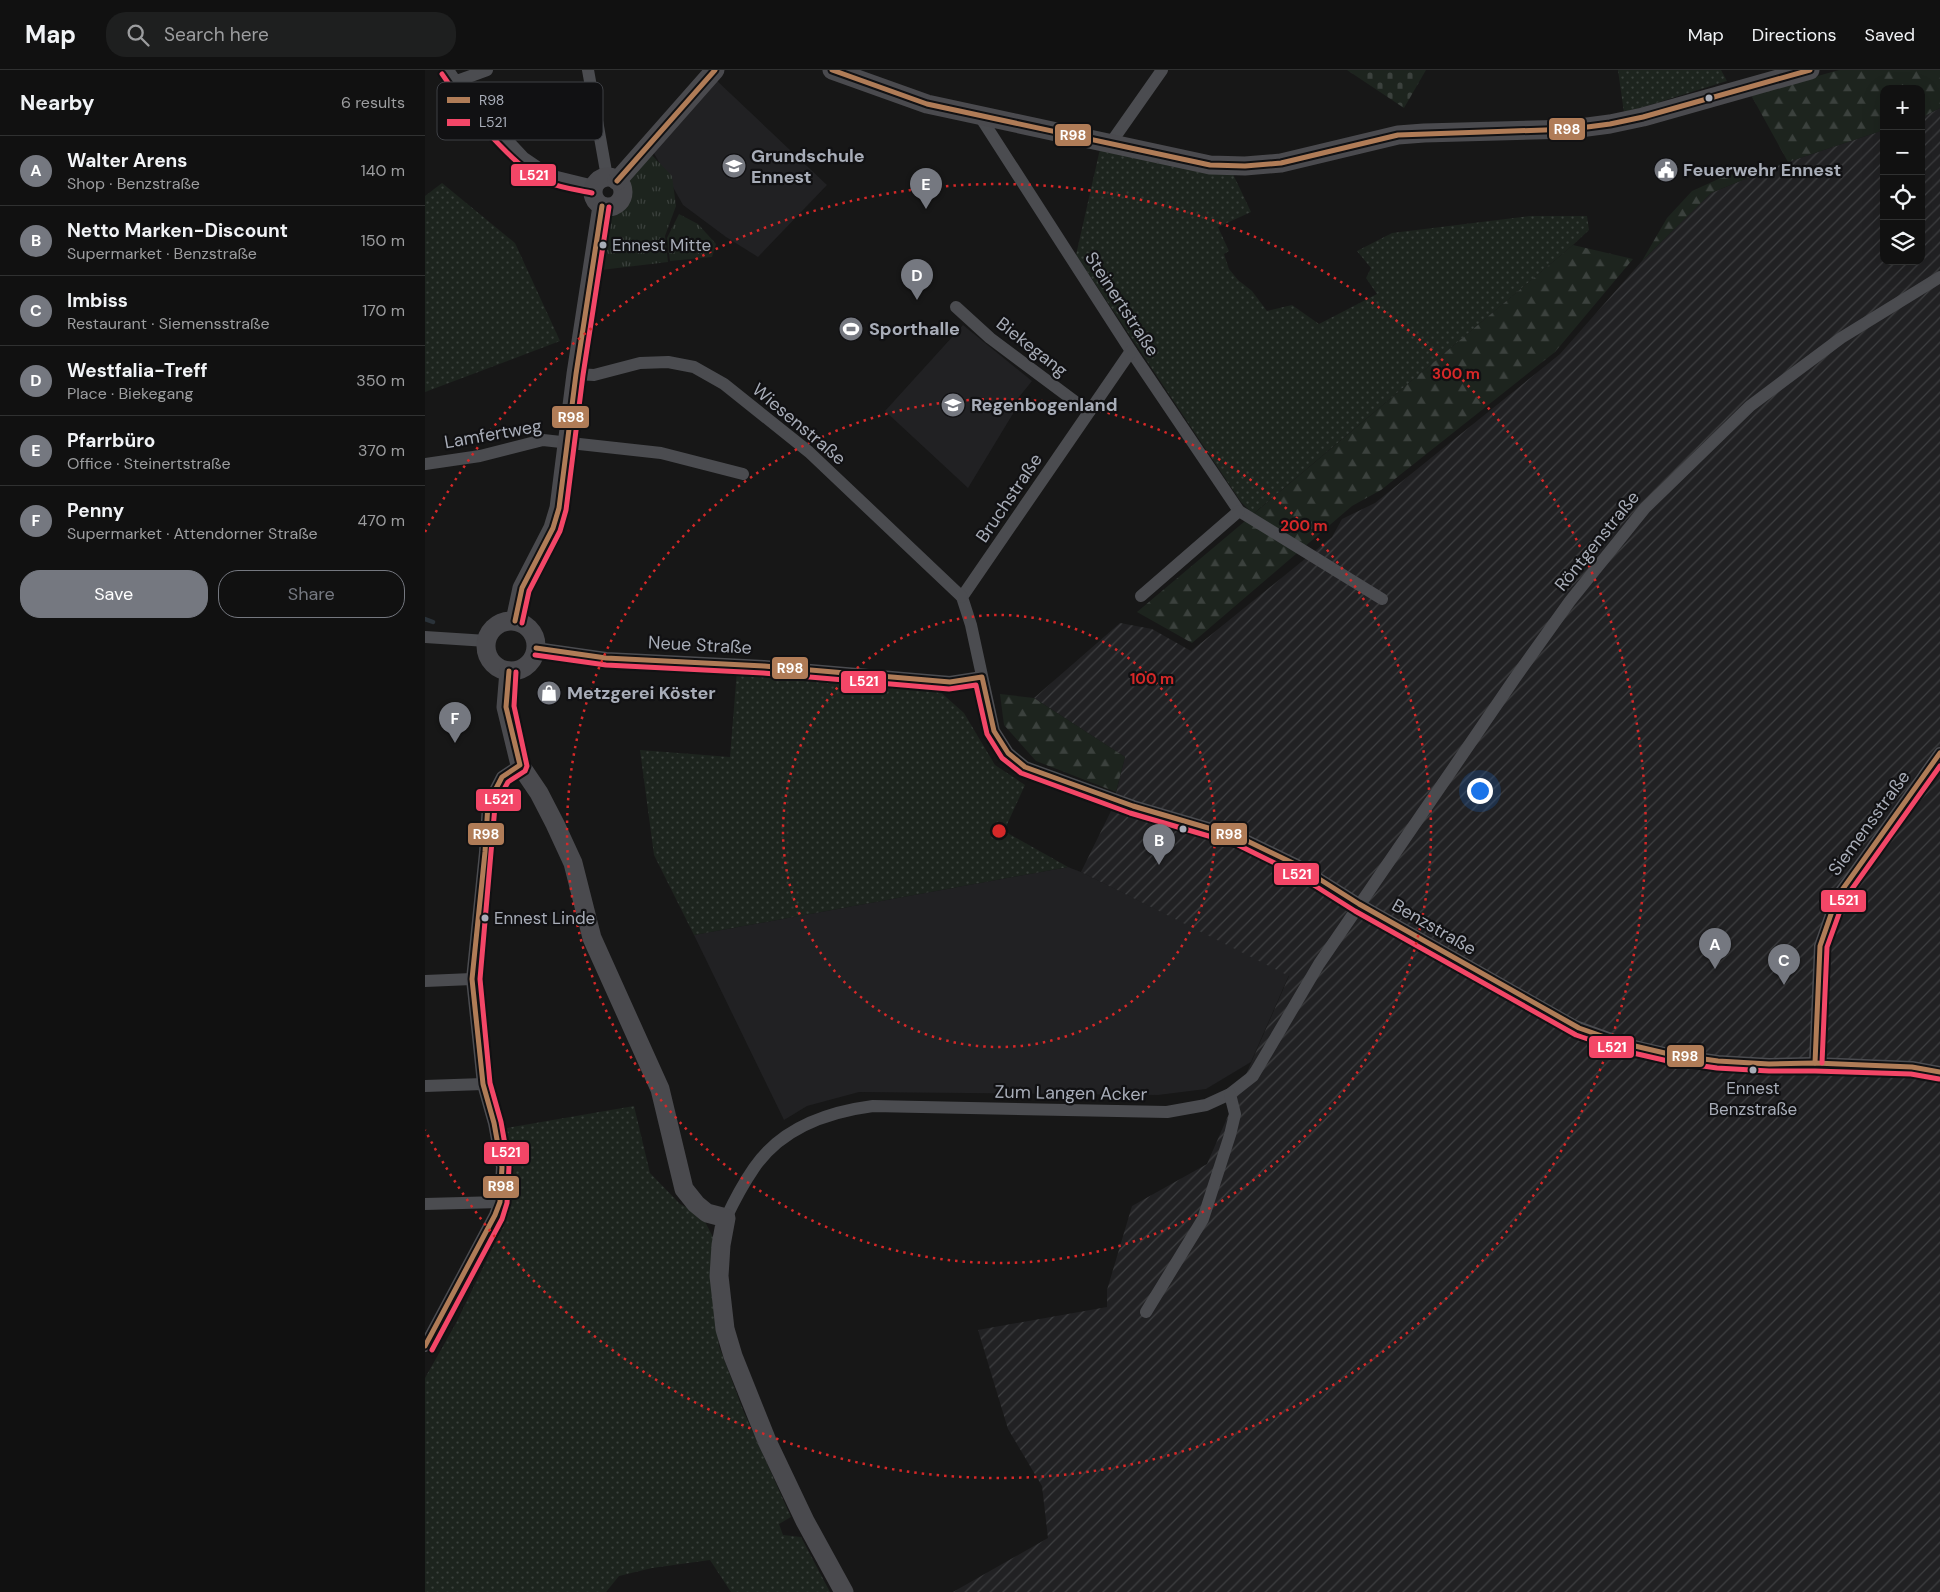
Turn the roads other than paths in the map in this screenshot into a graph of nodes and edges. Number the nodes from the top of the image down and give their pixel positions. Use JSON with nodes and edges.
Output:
{"nodes":[{"id":1,"x":448,"y":70,"type":"edge"},
{"id":2,"x":487,"y":70,"type":"edge"},
{"id":3,"x":715,"y":70,"type":"edge"},
{"id":4,"x":832,"y":70,"type":"edge"},
{"id":5,"x":1161,"y":70,"type":"edge"},
{"id":6,"x":1811,"y":70,"type":"edge"},
{"id":7,"x":457,"y":81,"type":"joint"},
{"id":8,"x":979,"y":114,"type":"junction"},
{"id":9,"x":507,"y":140,"type":"edge"},
{"id":10,"x":599,"y":140,"type":"edge"},
{"id":11,"x":1110,"y":144,"type":"junction"},
{"id":12,"x":606,"y":181,"type":"junction"},
{"id":13,"x":602,"y":206,"type":"junction"},
{"id":14,"x":1940,"y":277,"type":"edge"},
{"id":15,"x":956,"y":307,"type":"dead end"},
{"id":16,"x":1131,"y":351,"type":"junction"},
{"id":17,"x":576,"y":374,"type":"junction"},
{"id":18,"x":1089,"y":412,"type":"junction"},
{"id":19,"x":567,"y":442,"type":"junction"},
{"id":20,"x":425,"y":464,"type":"edge"},
{"id":21,"x":743,"y":474,"type":"dead end"},
{"id":22,"x":1239,"y":511,"type":"junction"},
{"id":23,"x":1141,"y":596,"type":"dead end"},
{"id":24,"x":962,"y":597,"type":"junction"},
{"id":25,"x":1382,"y":599,"type":"dead end"},
{"id":26,"x":515,"y":621,"type":"junction"},
{"id":27,"x":425,"y":637,"type":"edge"},
{"id":28,"x":487,"y":641,"type":"junction"},
{"id":29,"x":536,"y":648,"type":"junction"},
{"id":30,"x":509,"y":671,"type":"junction"},
{"id":31,"x":982,"y":677,"type":"junction"},
{"id":32,"x":1940,"y":753,"type":"edge"},
{"id":33,"x":520,"y":765,"type":"junction"},
{"id":34,"x":1359,"y":904,"type":"junction"},
{"id":35,"x":471,"y":979,"type":"junction"},
{"id":36,"x":425,"y":981,"type":"edge"},
{"id":37,"x":1815,"y":1063,"type":"junction"},
{"id":38,"x":1940,"y":1072,"type":"edge"},
{"id":39,"x":483,"y":1084,"type":"junction"},
{"id":40,"x":425,"y":1086,"type":"edge"},
{"id":41,"x":1230,"y":1094,"type":"junction"},
{"id":42,"x":500,"y":1202,"type":"junction"},
{"id":43,"x":425,"y":1204,"type":"edge"},
{"id":44,"x":726,"y":1218,"type":"junction"},
{"id":45,"x":1146,"y":1312,"type":"dead end"},
{"id":46,"x":425,"y":1346,"type":"edge"},
{"id":47,"x":844,"y":1592,"type":"edge"}],
"edges":[{"from":1,"to":7,"type":"street"},
{"from":2,"to":7,"type":"street"},
{"from":3,"to":12,"type":"street"},
{"from":4,"to":8,"type":"street"},
{"from":5,"to":11,"type":"street"},
{"from":6,"to":11,"type":"street"},
{"from":8,"to":11,"type":"street"},
{"from":8,"to":16,"type":"street","name":"Steinertstraße"},
{"from":9,"to":12,"type":"street"},
{"from":10,"to":12,"type":"street"},
{"from":12,"to":13,"type":"street"},
{"from":12,"to":13,"type":"street"},
{"from":13,"to":17,"type":"street"},
{"from":14,"to":34,"type":"street","name":"Röntgenstraße"},
{"from":15,"to":18,"type":"street","name":"Biekegang"},
{"from":16,"to":18,"type":"street","name":"Bruchstraße"},
{"from":16,"to":22,"type":"street","name":"Steinertstraße"},
{"from":17,"to":19,"type":"street"},
{"from":17,"to":24,"type":"street","name":"Wiesenstraße"},
{"from":18,"to":24,"type":"street","name":"Bruchstraße"},
{"from":19,"to":20,"type":"street","name":"Lamfertweg"},
{"from":19,"to":21,"type":"street","name":"Lamfertweg"},
{"from":19,"to":26,"type":"street"},
{"from":22,"to":23,"type":"street"},
{"from":22,"to":25,"type":"street","name":"Steinertstraße"},
{"from":24,"to":31,"type":"street"},
{"from":26,"to":28,"type":"street"},
{"from":26,"to":29,"type":"street"},
{"from":27,"to":28,"type":"street"},
{"from":28,"to":30,"type":"street"},
{"from":29,"to":30,"type":"street"},
{"from":29,"to":31,"type":"street","name":"Neue Straße"},
{"from":30,"to":33,"type":"street"},
{"from":31,"to":34,"type":"street","name":"Benzstraße"},
{"from":32,"to":37,"type":"street","name":"Siemensstraße"},
{"from":33,"to":35,"type":"street"},
{"from":33,"to":44,"type":"street"},
{"from":34,"to":37,"type":"street","name":"Benzstraße"},
{"from":34,"to":41,"type":"street","name":"Zum Langen Acker"},
{"from":35,"to":36,"type":"street"},
{"from":35,"to":39,"type":"street"},
{"from":37,"to":38,"type":"street","name":"Benzstraße"},
{"from":39,"to":40,"type":"street"},
{"from":39,"to":42,"type":"street"},
{"from":41,"to":44,"type":"street","name":"Zum Langen Acker"},
{"from":41,"to":45,"type":"street"},
{"from":42,"to":43,"type":"street"},
{"from":42,"to":46,"type":"street"},
{"from":44,"to":47,"type":"street"}]}
